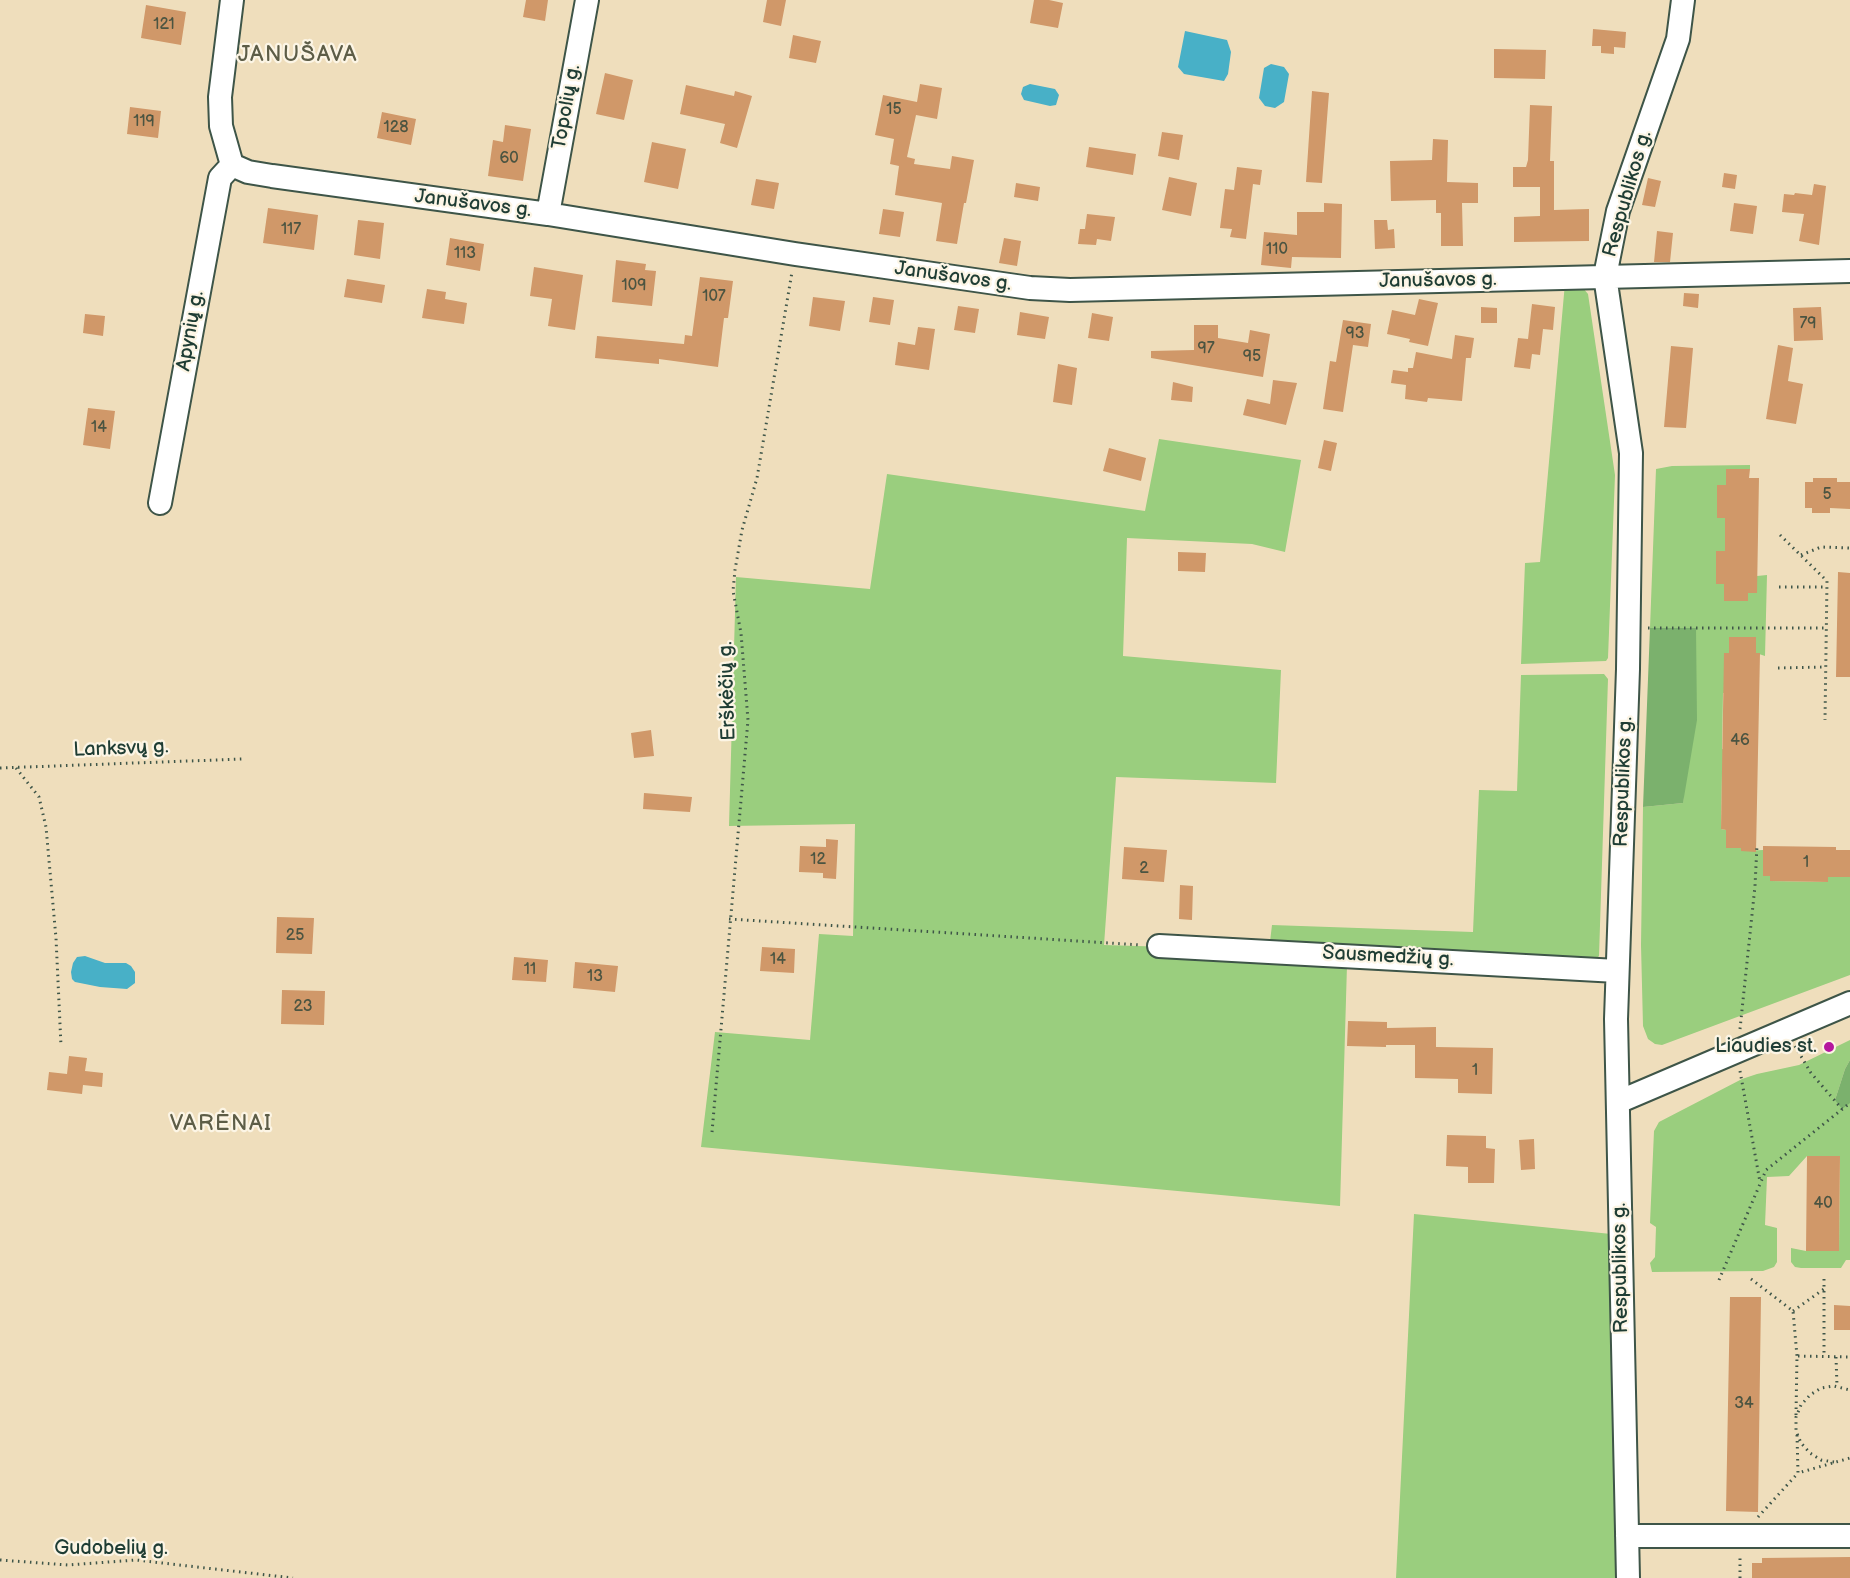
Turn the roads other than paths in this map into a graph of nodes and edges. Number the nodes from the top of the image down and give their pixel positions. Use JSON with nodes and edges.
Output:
{"nodes":[{"id":1,"x":232,"y":0,"type":"edge"},
{"id":2,"x":587,"y":0,"type":"edge"},
{"id":3,"x":1683,"y":0,"type":"edge"},
{"id":4,"x":232,"y":165,"type":"junction"},
{"id":5,"x":548,"y":214,"type":"junction"},
{"id":6,"x":1850,"y":271,"type":"edge"},
{"id":7,"x":1605,"y":276,"type":"junction"},
{"id":8,"x":160,"y":503,"type":"dead end"},
{"id":9,"x":1160,"y":946,"type":"road end"},
{"id":10,"x":1617,"y":970,"type":"junction"},
{"id":11,"x":1850,"y":1003,"type":"edge"},
{"id":12,"x":1618,"y":1102,"type":"junction"},
{"id":13,"x":1627,"y":1536,"type":"junction"},
{"id":14,"x":1850,"y":1536,"type":"edge"},
{"id":15,"x":1628,"y":1578,"type":"edge"}],
"edges":[{"from":1,"to":4,"type":"street"},
{"from":2,"to":5,"type":"street","name":"Topolių g."},
{"from":3,"to":7,"type":"street","name":"Respublikos g."},
{"from":4,"to":5,"type":"street","name":"Janušavos g."},
{"from":4,"to":8,"type":"street","name":"Apynių g."},
{"from":5,"to":7,"type":"street","name":"Janušavos g."},
{"from":6,"to":7,"type":"street","name":"Janušavos g."},
{"from":7,"to":10,"type":"street","name":"Respublikos g."},
{"from":9,"to":10,"type":"street","name":"Sausmedžių g."},
{"from":10,"to":12,"type":"street","name":"Respublikos g."},
{"from":11,"to":12,"type":"street"},
{"from":12,"to":13,"type":"street","name":"Respublikos g."},
{"from":13,"to":14,"type":"street"},
{"from":13,"to":15,"type":"street","name":"Respublikos g."}]}
